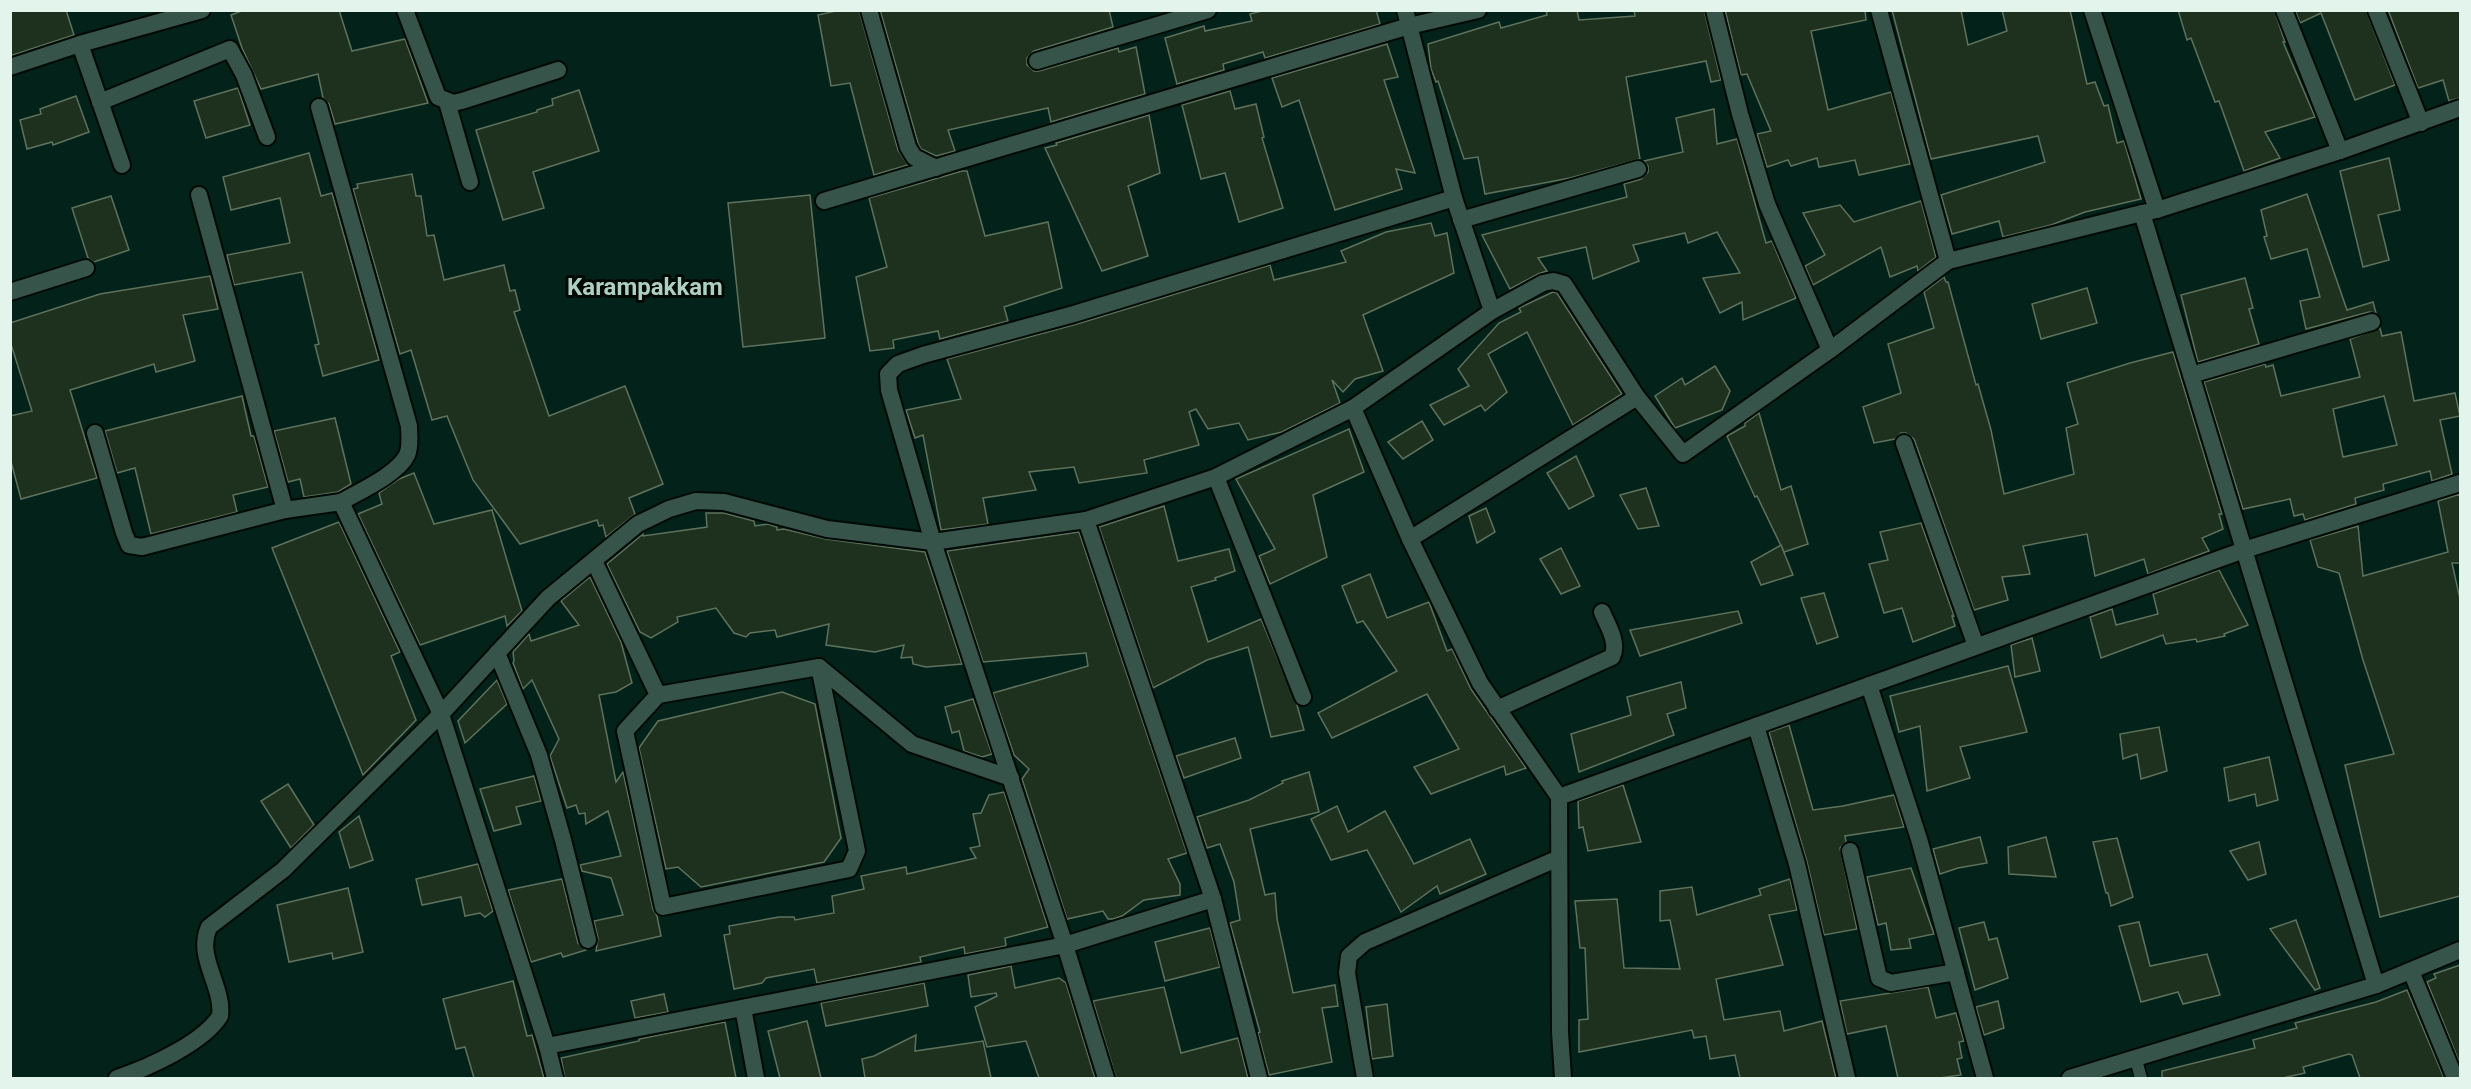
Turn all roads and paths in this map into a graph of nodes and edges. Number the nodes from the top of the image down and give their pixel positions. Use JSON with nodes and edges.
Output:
{"nodes":[{"id":1,"x":202,"y":10,"type":"edge"},
{"id":2,"x":405,"y":10,"type":"edge"},
{"id":3,"x":869,"y":10,"type":"edge"},
{"id":4,"x":1208,"y":10,"type":"edge"},
{"id":5,"x":1478,"y":10,"type":"edge"},
{"id":6,"x":1714,"y":10,"type":"edge"},
{"id":7,"x":1879,"y":10,"type":"edge"},
{"id":8,"x":2092,"y":10,"type":"edge"},
{"id":9,"x":2284,"y":10,"type":"edge"},
{"id":10,"x":2376,"y":10,"type":"edge"},
{"id":11,"x":1407,"y":18,"type":"edge"},
{"id":12,"x":80,"y":45,"type":"junction"},
{"id":13,"x":1037,"y":62,"type":"dead end"},
{"id":14,"x":10,"y":67,"type":"edge"},
{"id":15,"x":558,"y":70,"type":"dead end"},
{"id":16,"x":100,"y":102,"type":"junction"},
{"id":17,"x":447,"y":102,"type":"junction"},
{"id":18,"x":319,"y":107,"type":"dead end"},
{"id":19,"x":2460,"y":108,"type":"edge"},
{"id":20,"x":2421,"y":123,"type":"junction"},
{"id":21,"x":267,"y":137,"type":"dead end"},
{"id":22,"x":2340,"y":151,"type":"junction"},
{"id":23,"x":122,"y":165,"type":"dead end"},
{"id":24,"x":936,"y":168,"type":"junction"},
{"id":25,"x":1638,"y":169,"type":"dead end"},
{"id":26,"x":470,"y":182,"type":"dead end"},
{"id":27,"x":199,"y":195,"type":"dead end"},
{"id":28,"x":1454,"y":198,"type":"junction"},
{"id":29,"x":824,"y":201,"type":"dead end"},
{"id":30,"x":2149,"y":211,"type":"junction"},
{"id":31,"x":1461,"y":220,"type":"junction"},
{"id":32,"x":1947,"y":261,"type":"junction"},
{"id":33,"x":86,"y":268,"type":"dead end"},
{"id":34,"x":10,"y":292,"type":"edge"},
{"id":35,"x":1492,"y":311,"type":"junction"},
{"id":36,"x":2372,"y":321,"type":"dead end"},
{"id":37,"x":1830,"y":350,"type":"junction"},
{"id":38,"x":2191,"y":375,"type":"junction"},
{"id":39,"x":1637,"y":397,"type":"junction"},
{"id":40,"x":1353,"y":408,"type":"junction"},
{"id":41,"x":95,"y":433,"type":"dead end"},
{"id":42,"x":1904,"y":443,"type":"dead end"},
{"id":43,"x":1216,"y":477,"type":"junction"},
{"id":44,"x":2460,"y":483,"type":"edge"},
{"id":45,"x":342,"y":502,"type":"junction"},
{"id":46,"x":285,"y":510,"type":"junction"},
{"id":47,"x":1086,"y":520,"type":"junction"},
{"id":48,"x":1410,"y":539,"type":"junction"},
{"id":49,"x":933,"y":542,"type":"junction"},
{"id":50,"x":2244,"y":550,"type":"junction"},
{"id":51,"x":594,"y":561,"type":"junction"},
{"id":52,"x":1602,"y":612,"type":"dead end"},
{"id":53,"x":1976,"y":646,"type":"junction"},
{"id":54,"x":497,"y":653,"type":"junction"},
{"id":55,"x":819,"y":667,"type":"junction"},
{"id":56,"x":1869,"y":685,"type":"junction"},
{"id":57,"x":658,"y":696,"type":"junction"},
{"id":58,"x":1303,"y":697,"type":"dead end"},
{"id":59,"x":1497,"y":709,"type":"junction"},
{"id":60,"x":441,"y":714,"type":"junction"},
{"id":61,"x":1756,"y":726,"type":"junction"},
{"id":62,"x":1011,"y":778,"type":"junction"},
{"id":63,"x":1559,"y":797,"type":"junction"},
{"id":64,"x":1850,"y":851,"type":"dead end"},
{"id":65,"x":1559,"y":858,"type":"junction"},
{"id":66,"x":1213,"y":899,"type":"junction"},
{"id":67,"x":588,"y":940,"type":"dead end"},
{"id":68,"x":1065,"y":945,"type":"junction"},
{"id":69,"x":2460,"y":950,"type":"edge"},
{"id":70,"x":2411,"y":971,"type":"junction"},
{"id":71,"x":1956,"y":972,"type":"junction"},
{"id":72,"x":2376,"y":985,"type":"junction"},
{"id":73,"x":743,"y":1008,"type":"junction"},
{"id":74,"x":548,"y":1046,"type":"junction"},
{"id":75,"x":2136,"y":1060,"type":"junction"},
{"id":76,"x":2106,"y":1074,"type":"edge"},
{"id":77,"x":117,"y":1078,"type":"edge"},
{"id":78,"x":555,"y":1078,"type":"edge"},
{"id":79,"x":756,"y":1078,"type":"edge"},
{"id":80,"x":1106,"y":1078,"type":"edge"},
{"id":81,"x":1259,"y":1078,"type":"edge"},
{"id":82,"x":1365,"y":1078,"type":"edge"},
{"id":83,"x":1563,"y":1078,"type":"edge"},
{"id":84,"x":1847,"y":1078,"type":"edge"},
{"id":85,"x":1984,"y":1078,"type":"edge"},
{"id":86,"x":2070,"y":1078,"type":"edge"},
{"id":87,"x":2141,"y":1078,"type":"edge"},
{"id":88,"x":2455,"y":1078,"type":"edge"}],
"edges":[{"from":1,"to":12,"type":"street"},
{"from":2,"to":17,"type":"street"},
{"from":3,"to":24,"type":"street"},
{"from":4,"to":13,"type":"street"},
{"from":5,"to":11,"type":"street"},
{"from":6,"to":37,"type":"street"},
{"from":7,"to":32,"type":"street"},
{"from":8,"to":30,"type":"street"},
{"from":9,"to":22,"type":"street"},
{"from":10,"to":20,"type":"street"},
{"from":11,"to":24,"type":"street"},
{"from":11,"to":28,"type":"street"},
{"from":12,"to":14,"type":"street"},
{"from":12,"to":16,"type":"street"},
{"from":15,"to":17,"type":"street"},
{"from":16,"to":21,"type":"street"},
{"from":16,"to":23,"type":"street"},
{"from":17,"to":26,"type":"street"},
{"from":18,"to":45,"type":"street"},
{"from":19,"to":20,"type":"street"},
{"from":20,"to":22,"type":"street"},
{"from":22,"to":30,"type":"street"},
{"from":24,"to":29,"type":"street"},
{"from":25,"to":31,"type":"street"},
{"from":27,"to":46,"type":"street"},
{"from":28,"to":31,"type":"street"},
{"from":28,"to":49,"type":"street"},
{"from":30,"to":32,"type":"street"},
{"from":30,"to":38,"type":"street"},
{"from":31,"to":35,"type":"street"},
{"from":32,"to":37,"type":"street"},
{"from":33,"to":34,"type":"street"},
{"from":35,"to":39,"type":"street"},
{"from":35,"to":40,"type":"street"},
{"from":36,"to":38,"type":"street"},
{"from":37,"to":39,"type":"street"},
{"from":38,"to":50,"type":"street"},
{"from":39,"to":48,"type":"street"},
{"from":40,"to":43,"type":"street"},
{"from":40,"to":48,"type":"street"},
{"from":41,"to":46,"type":"street"},
{"from":42,"to":53,"type":"street"},
{"from":43,"to":47,"type":"street"},
{"from":43,"to":58,"type":"street"},
{"from":44,"to":50,"type":"street"},
{"from":45,"to":46,"type":"street"},
{"from":45,"to":60,"type":"street"},
{"from":47,"to":49,"type":"street"},
{"from":47,"to":66,"type":"street"},
{"from":48,"to":59,"type":"street"},
{"from":49,"to":51,"type":"street"},
{"from":49,"to":62,"type":"street"},
{"from":50,"to":53,"type":"street"},
{"from":50,"to":72,"type":"street"},
{"from":51,"to":54,"type":"street"},
{"from":51,"to":57,"type":"street"},
{"from":52,"to":59,"type":"street"},
{"from":53,"to":56,"type":"street"},
{"from":54,"to":60,"type":"street"},
{"from":54,"to":67,"type":"street"},
{"from":55,"to":57,"type":"street"},
{"from":55,"to":57,"type":"street"},
{"from":55,"to":62,"type":"street"},
{"from":56,"to":61,"type":"street"},
{"from":56,"to":71,"type":"street"},
{"from":59,"to":63,"type":"street"},
{"from":60,"to":74,"type":"street"},
{"from":60,"to":77,"type":"street"},
{"from":61,"to":63,"type":"street"},
{"from":61,"to":84,"type":"street"},
{"from":62,"to":68,"type":"street"},
{"from":63,"to":65,"type":"street"},
{"from":64,"to":71,"type":"street"},
{"from":65,"to":82,"type":"street"},
{"from":65,"to":83,"type":"street"},
{"from":66,"to":68,"type":"street"},
{"from":66,"to":81,"type":"street"},
{"from":68,"to":73,"type":"street"},
{"from":68,"to":80,"type":"street"},
{"from":69,"to":70,"type":"street"},
{"from":70,"to":72,"type":"street"},
{"from":70,"to":88,"type":"street"},
{"from":71,"to":85,"type":"street"},
{"from":72,"to":75,"type":"street"},
{"from":73,"to":74,"type":"street"},
{"from":73,"to":79,"type":"street"},
{"from":74,"to":78,"type":"street"},
{"from":75,"to":76,"type":"street"},
{"from":75,"to":87,"type":"lane"},
{"from":76,"to":86,"type":"street"}]}
